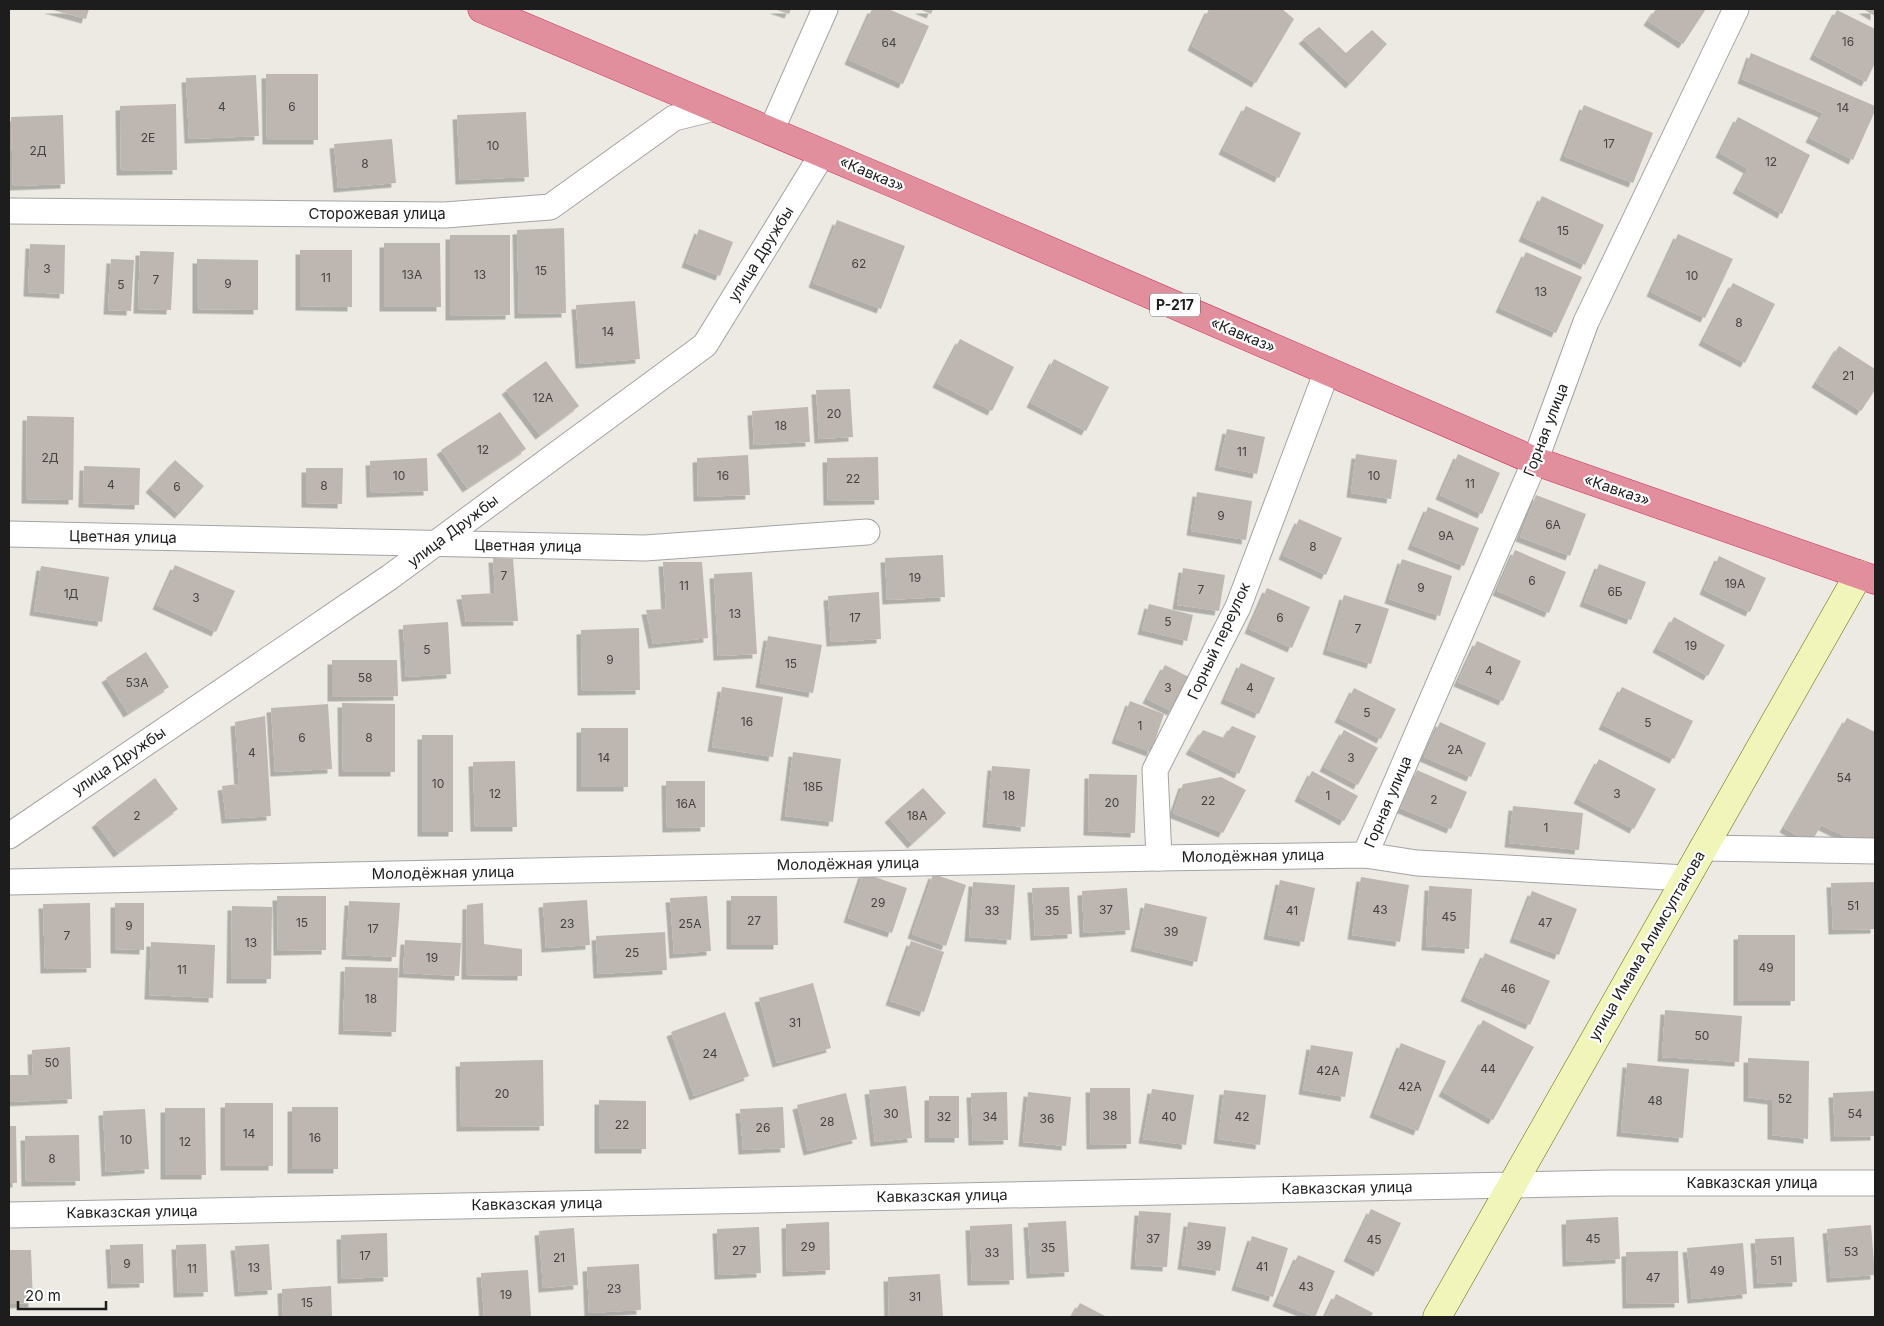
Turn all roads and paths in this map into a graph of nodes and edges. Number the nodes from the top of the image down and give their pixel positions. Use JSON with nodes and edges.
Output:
{"nodes":[{"id":1,"x":482,"y":9,"type":"edge"},
{"id":2,"x":825,"y":9,"type":"edge"},
{"id":3,"x":1736,"y":9,"type":"edge"},
{"id":4,"x":715,"y":108,"type":"junction"},
{"id":5,"x":771,"y":131,"type":"junction"},
{"id":6,"x":822,"y":153,"type":"junction"},
{"id":7,"x":9,"y":211,"type":"edge"},
{"id":8,"x":1327,"y":371,"type":"junction"},
{"id":9,"x":1535,"y":461,"type":"junction"},
{"id":10,"x":867,"y":532,"type":"dead end"},
{"id":11,"x":9,"y":534,"type":"edge"},
{"id":12,"x":436,"y":544,"type":"junction"},
{"id":13,"x":1867,"y":577,"type":"edge"},
{"id":14,"x":9,"y":836,"type":"edge"},
{"id":15,"x":1702,"y":848,"type":"junction"},
{"id":16,"x":1875,"y":851,"type":"edge"},
{"id":17,"x":1365,"y":855,"type":"junction"},
{"id":18,"x":1159,"y":858,"type":"junction"},
{"id":19,"x":1686,"y":878,"type":"junction"},
{"id":20,"x":9,"y":882,"type":"edge"},
{"id":21,"x":1875,"y":1183,"type":"edge"},
{"id":22,"x":1512,"y":1184,"type":"junction"},
{"id":23,"x":9,"y":1215,"type":"edge"},
{"id":24,"x":1437,"y":1317,"type":"edge"}],
"edges":[{"from":1,"to":4,"type":"highway","name":"«Кавказ»","number":"Р-217"},
{"from":2,"to":5,"type":"street"},
{"from":3,"to":9,"type":"street","name":"Горная улица"},
{"from":4,"to":5,"type":"highway","name":"«Кавказ»","number":"Р-217"},
{"from":4,"to":7,"type":"street","name":"Сторожевая улица"},
{"from":5,"to":6,"type":"highway","name":"«Кавказ»","number":"Р-217"},
{"from":6,"to":8,"type":"highway","name":"«Кавказ»","number":"Р-217"},
{"from":6,"to":12,"type":"street","name":"улица Дружбы"},
{"from":8,"to":9,"type":"highway","name":"«Кавказ»","number":"Р-217"},
{"from":8,"to":18,"type":"street","name":"Горный переулок"},
{"from":9,"to":13,"type":"highway","name":"«Кавказ»","number":"Р-217"},
{"from":9,"to":17,"type":"street","name":"Горная улица"},
{"from":10,"to":12,"type":"street","name":"Цветная улица"},
{"from":11,"to":12,"type":"street","name":"Цветная улица"},
{"from":12,"to":14,"type":"street","name":"улица Дружбы"},
{"from":13,"to":15,"type":"main road","name":"улица Имама Алимсултанова"},
{"from":15,"to":16,"type":"street"},
{"from":15,"to":19,"type":"main road","name":"улица Имама Алимсултанова"},
{"from":17,"to":18,"type":"street","name":"Молодёжная улица"},
{"from":17,"to":19,"type":"street","name":"Молодёжная улица"},
{"from":18,"to":20,"type":"street","name":"Молодёжная улица"},
{"from":19,"to":22,"type":"main road","name":"улица Имама Алимсултанова"},
{"from":21,"to":22,"type":"street","name":"Кавказская улица"},
{"from":22,"to":23,"type":"street","name":"Кавказская улица"},
{"from":22,"to":24,"type":"main road","name":"улица Имама Алимсултанова"}]}
